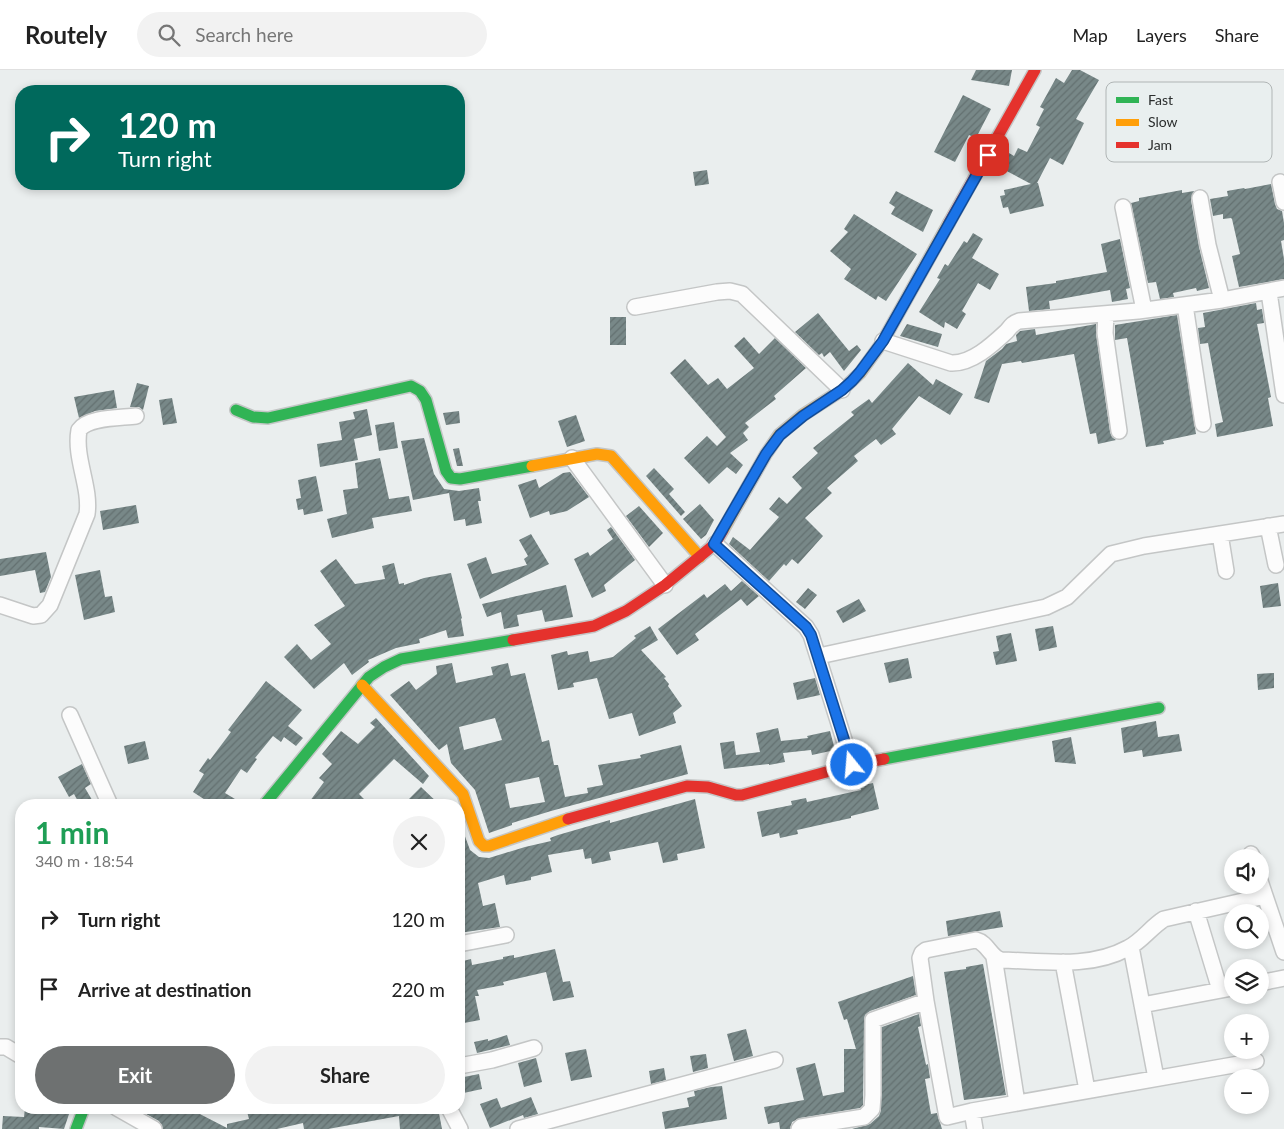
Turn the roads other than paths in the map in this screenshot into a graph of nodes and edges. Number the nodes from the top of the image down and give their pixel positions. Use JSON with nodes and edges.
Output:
{"nodes":[{"id":1,"x":1035,"y":70,"type":"edge"},
{"id":2,"x":1280,"y":182,"type":"dead end"},
{"id":3,"x":1200,"y":198,"type":"dead end"},
{"id":4,"x":1284,"y":202,"type":"edge"},
{"id":5,"x":1123,"y":207,"type":"dead end"},
{"id":6,"x":1277,"y":290,"type":"edge"},
{"id":7,"x":1222,"y":300,"type":"junction"},
{"id":8,"x":1185,"y":305,"type":"junction"},
{"id":9,"x":635,"y":307,"type":"dead end"},
{"id":10,"x":1144,"y":310,"type":"junction"},
{"id":11,"x":1106,"y":314,"type":"junction"},
{"id":12,"x":883,"y":341,"type":"junction"},
{"id":13,"x":842,"y":390,"type":"junction"},
{"id":14,"x":1284,"y":395,"type":"edge"},
{"id":15,"x":236,"y":410,"type":"dead end"},
{"id":16,"x":136,"y":416,"type":"dead end"},
{"id":17,"x":1203,"y":424,"type":"dead end"},
{"id":18,"x":1119,"y":431,"type":"dead end"},
{"id":19,"x":572,"y":458,"type":"junction"},
{"id":20,"x":1284,"y":524,"type":"edge"},
{"id":21,"x":1268,"y":526,"type":"junction"},
{"id":22,"x":1220,"y":534,"type":"junction"},
{"id":23,"x":714,"y":544,"type":"junction"},
{"id":24,"x":700,"y":557,"type":"junction"},
{"id":25,"x":1276,"y":565,"type":"dead end"},
{"id":26,"x":1226,"y":571,"type":"dead end"},
{"id":27,"x":665,"y":585,"type":"junction"},
{"id":28,"x":0,"y":605,"type":"edge"},
{"id":29,"x":819,"y":656,"type":"junction"},
{"id":30,"x":362,"y":685,"type":"junction"},
{"id":31,"x":1160,"y":708,"type":"dead end"},
{"id":32,"x":70,"y":716,"type":"dead end"},
{"id":33,"x":852,"y":765,"type":"junction"},
{"id":34,"x":107,"y":799,"type":"edge"},
{"id":35,"x":269,"y":799,"type":"edge"},
{"id":36,"x":464,"y":799,"type":"edge"},
{"id":37,"x":465,"y":802,"type":"edge"},
{"id":38,"x":1265,"y":896,"type":"joint"},
{"id":39,"x":1196,"y":911,"type":"junction"},
{"id":40,"x":506,"y":935,"type":"dead end"},
{"id":41,"x":465,"y":943,"type":"edge"},
{"id":42,"x":1131,"y":947,"type":"junction"},
{"id":43,"x":1284,"y":952,"type":"edge"},
{"id":44,"x":994,"y":957,"type":"junction"},
{"id":45,"x":1063,"y":962,"type":"junction"},
{"id":46,"x":1284,"y":978,"type":"edge"},
{"id":47,"x":1269,"y":981,"type":"edge"},
{"id":48,"x":1224,"y":984,"type":"edge"},
{"id":49,"x":1224,"y":989,"type":"edge"},
{"id":50,"x":926,"y":1001,"type":"junction"},
{"id":51,"x":1142,"y":1005,"type":"junction"},
{"id":52,"x":0,"y":1048,"type":"edge"},
{"id":53,"x":534,"y":1048,"type":"dead end"},
{"id":54,"x":15,"y":1053,"type":"edge"},
{"id":55,"x":775,"y":1060,"type":"dead end"},
{"id":56,"x":1256,"y":1061,"type":"dead end"},
{"id":57,"x":465,"y":1065,"type":"edge"},
{"id":58,"x":1156,"y":1078,"type":"junction"},
{"id":59,"x":1087,"y":1090,"type":"junction"},
{"id":60,"x":1017,"y":1103,"type":"junction"},
{"id":61,"x":972,"y":1111,"type":"junction"},
{"id":62,"x":80,"y":1114,"type":"edge"},
{"id":63,"x":128,"y":1114,"type":"edge"},
{"id":64,"x":452,"y":1114,"type":"edge"},
{"id":65,"x":948,"y":1123,"type":"edge"},
{"id":66,"x":76,"y":1129,"type":"edge"},
{"id":67,"x":154,"y":1129,"type":"edge"},
{"id":68,"x":460,"y":1129,"type":"edge"},
{"id":69,"x":518,"y":1129,"type":"edge"},
{"id":70,"x":799,"y":1129,"type":"edge"},
{"id":71,"x":975,"y":1129,"type":"edge"}],
"edges":[{"from":1,"to":12,"type":"street"},
{"from":2,"to":4,"type":"street"},
{"from":3,"to":7,"type":"street"},
{"from":5,"to":10,"type":"street"},
{"from":6,"to":7,"type":"street"},
{"from":6,"to":14,"type":"street"},
{"from":7,"to":8,"type":"street"},
{"from":8,"to":10,"type":"street"},
{"from":8,"to":17,"type":"street"},
{"from":9,"to":13,"type":"street"},
{"from":10,"to":11,"type":"street"},
{"from":11,"to":12,"type":"street"},
{"from":11,"to":18,"type":"street"},
{"from":12,"to":13,"type":"street"},
{"from":13,"to":23,"type":"street"},
{"from":15,"to":19,"type":"street"},
{"from":16,"to":28,"type":"street"},
{"from":19,"to":24,"type":"street"},
{"from":19,"to":27,"type":"street"},
{"from":20,"to":21,"type":"street"},
{"from":21,"to":22,"type":"street"},
{"from":21,"to":25,"type":"street"},
{"from":22,"to":26,"type":"street"},
{"from":22,"to":29,"type":"street"},
{"from":23,"to":24,"type":"street"},
{"from":23,"to":29,"type":"street"},
{"from":24,"to":27,"type":"street"},
{"from":27,"to":30,"type":"street"},
{"from":29,"to":33,"type":"street"},
{"from":30,"to":35,"type":"street"},
{"from":30,"to":36,"type":"street"},
{"from":31,"to":33,"type":"street"},
{"from":32,"to":34,"type":"street"},
{"from":33,"to":37,"type":"street"},
{"from":38,"to":39,"type":"street"},
{"from":38,"to":43,"type":"street"},
{"from":39,"to":42,"type":"street"},
{"from":39,"to":48,"type":"street"},
{"from":40,"to":41,"type":"street"},
{"from":42,"to":45,"type":"street"},
{"from":42,"to":51,"type":"street"},
{"from":44,"to":45,"type":"street"},
{"from":44,"to":50,"type":"street"},
{"from":44,"to":60,"type":"street"},
{"from":45,"to":59,"type":"street"},
{"from":46,"to":47,"type":"street"},
{"from":49,"to":51,"type":"street"},
{"from":50,"to":65,"type":"street"},
{"from":50,"to":70,"type":"street"},
{"from":51,"to":58,"type":"street"},
{"from":52,"to":54,"type":"street"},
{"from":53,"to":57,"type":"street"},
{"from":55,"to":69,"type":"street"},
{"from":56,"to":58,"type":"street"},
{"from":58,"to":59,"type":"street"},
{"from":59,"to":60,"type":"street"},
{"from":60,"to":61,"type":"street"},
{"from":61,"to":65,"type":"street"},
{"from":61,"to":71,"type":"street"},
{"from":62,"to":66,"type":"street"},
{"from":63,"to":67,"type":"street"},
{"from":64,"to":68,"type":"street"}]}
